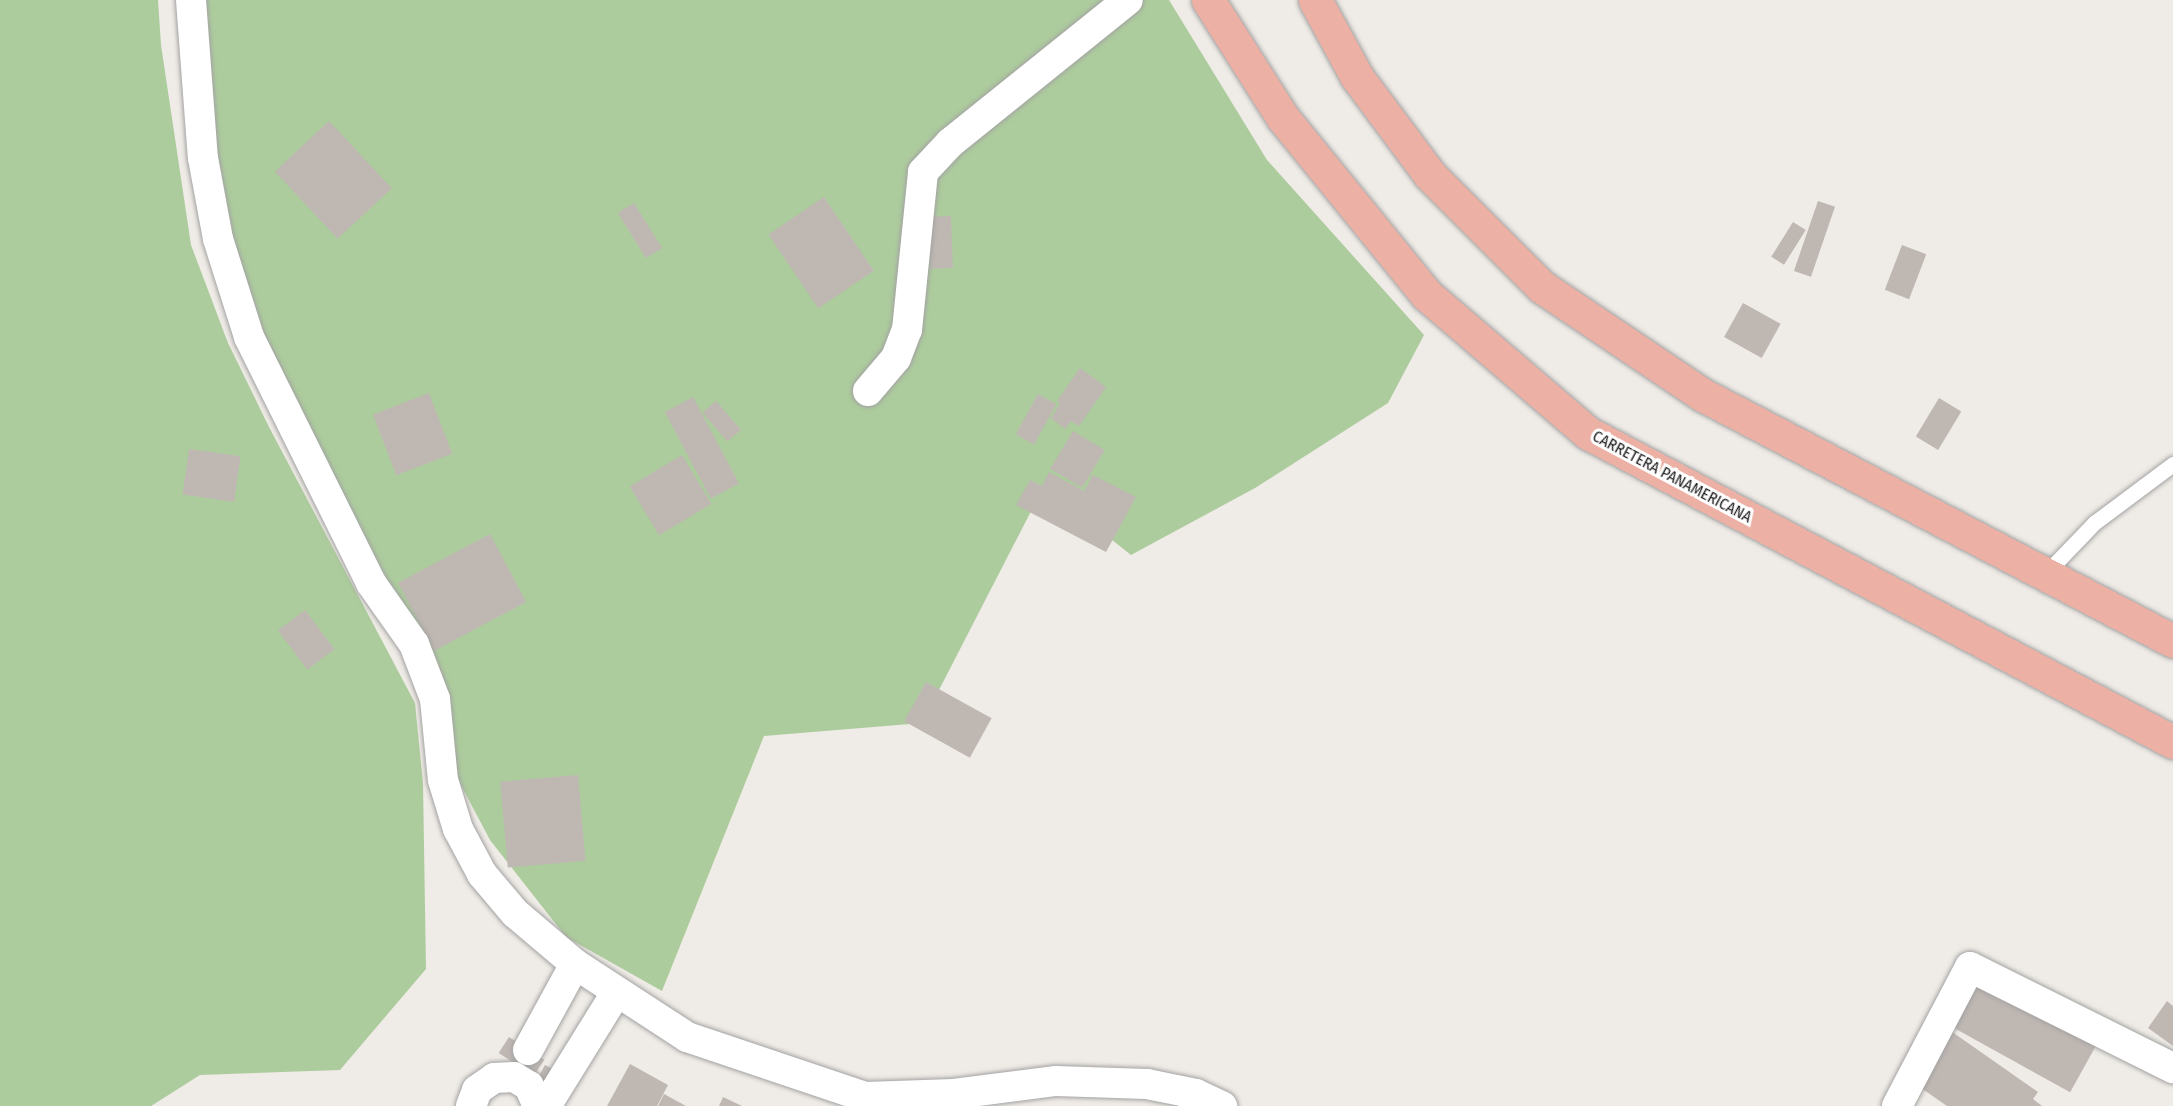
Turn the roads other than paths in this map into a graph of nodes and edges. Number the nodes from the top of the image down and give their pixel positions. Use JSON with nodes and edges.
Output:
{"nodes":[{"id":1,"x":191,"y":0,"type":"edge"},
{"id":2,"x":1128,"y":0,"type":"edge"},
{"id":3,"x":1208,"y":0,"type":"edge"},
{"id":4,"x":1315,"y":0,"type":"edge"},
{"id":5,"x":868,"y":391,"type":"dead end"},
{"id":6,"x":2173,"y":464,"type":"edge"},
{"id":7,"x":2045,"y":574,"type":"junction"},
{"id":8,"x":2173,"y":641,"type":"edge"},
{"id":9,"x":2173,"y":741,"type":"edge"},
{"id":10,"x":575,"y":964,"type":"junction"},
{"id":11,"x":616,"y":993,"type":"junction"},
{"id":12,"x":521,"y":1064,"type":"junction"},
{"id":13,"x":2173,"y":1068,"type":"edge"},
{"id":14,"x":471,"y":1106,"type":"edge"},
{"id":15,"x":538,"y":1106,"type":"edge"},
{"id":16,"x":546,"y":1106,"type":"edge"},
{"id":17,"x":1222,"y":1106,"type":"edge"},
{"id":18,"x":1897,"y":1106,"type":"edge"}],
"edges":[{"from":1,"to":10,"type":"street"},
{"from":2,"to":5,"type":"street"},
{"from":3,"to":9,"type":"highway","name":"CARRETERA PANAMERICANA"},
{"from":4,"to":7,"type":"highway"},
{"from":6,"to":7,"type":"lane"},
{"from":7,"to":8,"type":"highway"},
{"from":10,"to":11,"type":"street"},
{"from":10,"to":12,"type":"street"},
{"from":11,"to":16,"type":"street"},
{"from":11,"to":17,"type":"street"},
{"from":12,"to":14,"type":"street"},
{"from":12,"to":15,"type":"street"},
{"from":13,"to":18,"type":"street"}]}
